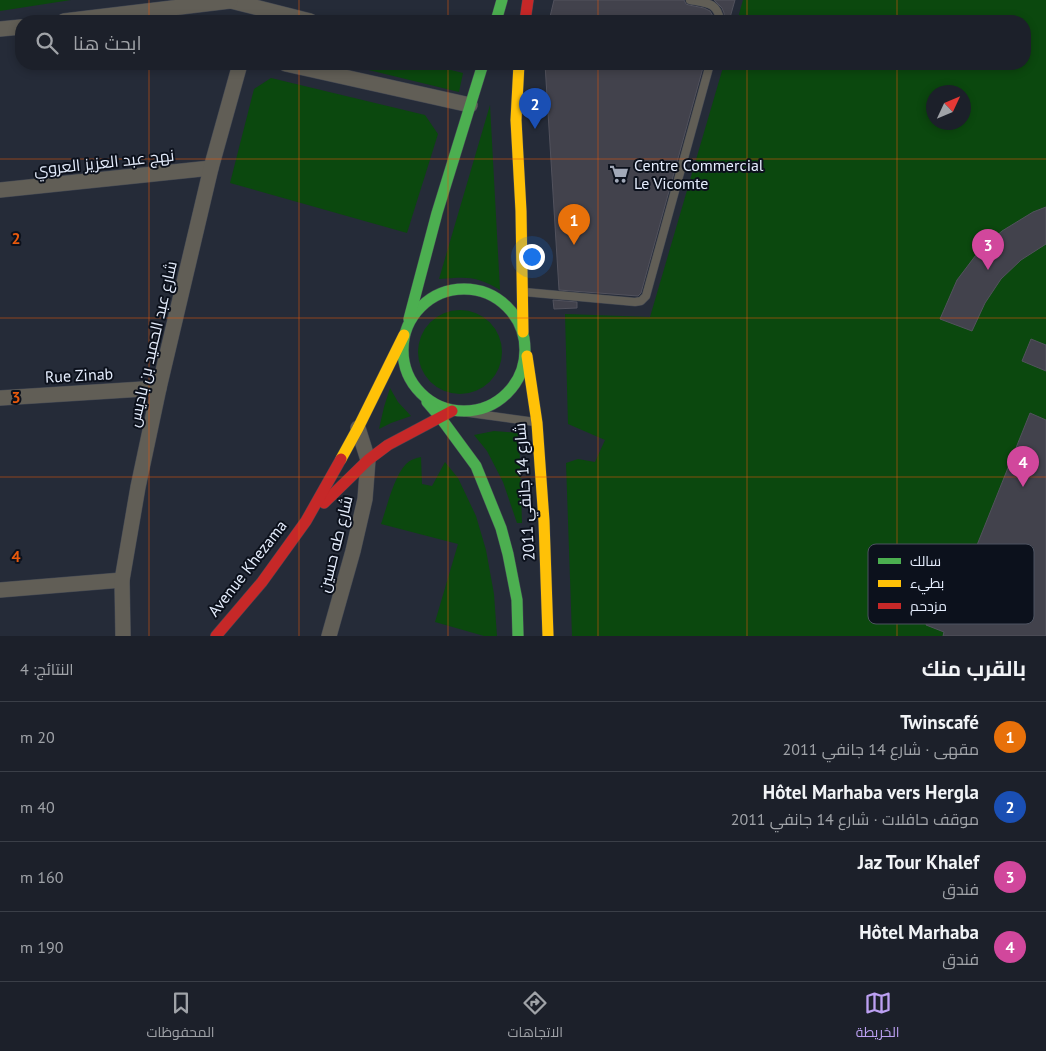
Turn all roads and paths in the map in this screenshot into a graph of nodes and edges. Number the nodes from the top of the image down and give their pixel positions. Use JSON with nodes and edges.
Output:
{"nodes":[{"id":1,"x":228,"y":0,"type":"edge"},
{"id":2,"x":502,"y":0,"type":"edge"},
{"id":3,"x":528,"y":0,"type":"edge"},
{"id":4,"x":690,"y":0,"type":"edge"},
{"id":5,"x":254,"y":9,"type":"edge"},
{"id":6,"x":111,"y":15,"type":"edge"},
{"id":7,"x":282,"y":15,"type":"edge"},
{"id":8,"x":498,"y":15,"type":"edge"},
{"id":9,"x":526,"y":15,"type":"edge"},
{"id":10,"x":719,"y":15,"type":"edge"},
{"id":11,"x":15,"y":27,"type":"edge"},
{"id":12,"x":0,"y":29,"type":"edge"},
{"id":13,"x":238,"y":70,"type":"edge"},
{"id":14,"x":314,"y":70,"type":"edge"},
{"id":15,"x":478,"y":70,"type":"edge"},
{"id":16,"x":519,"y":70,"type":"edge"},
{"id":17,"x":708,"y":70,"type":"edge"},
{"id":18,"x":470,"y":104,"type":"junction"},
{"id":19,"x":211,"y":168,"type":"junction"},
{"id":20,"x":0,"y":190,"type":"edge"},
{"id":21,"x":523,"y":292,"type":"junction"},
{"id":22,"x":408,"y":323,"type":"junction"},
{"id":23,"x":523,"y":334,"type":"junction"},
{"id":24,"x":404,"y":335,"type":"junction"},
{"id":25,"x":525,"y":346,"type":"junction"},
{"id":26,"x":159,"y":388,"type":"junction"},
{"id":27,"x":421,"y":395,"type":"junction"},
{"id":28,"x":0,"y":398,"type":"edge"},
{"id":29,"x":457,"y":411,"type":"junction"},
{"id":30,"x":440,"y":417,"type":"junction"},
{"id":31,"x":537,"y":423,"type":"junction"},
{"id":32,"x":358,"y":428,"type":"junction"},
{"id":33,"x":368,"y":460,"type":"junction"},
{"id":34,"x":306,"y":521,"type":"junction"},
{"id":35,"x":122,"y":580,"type":"junction"},
{"id":36,"x":0,"y":590,"type":"edge"},
{"id":37,"x":123,"y":636,"type":"edge"},
{"id":38,"x":216,"y":636,"type":"edge"},
{"id":39,"x":329,"y":636,"type":"edge"},
{"id":40,"x":518,"y":636,"type":"edge"},
{"id":41,"x":548,"y":636,"type":"edge"}],
"edges":[{"from":1,"to":5,"type":"street"},
{"from":1,"to":6,"type":"street"},
{"from":2,"to":8,"type":"main road"},
{"from":3,"to":9,"type":"main road"},
{"from":4,"to":10,"type":"lane"},
{"from":5,"to":7,"type":"street"},
{"from":11,"to":12,"type":"street"},
{"from":13,"to":19,"type":"street","name":"شارع عبد الحميد بن باديس"},
{"from":14,"to":18,"type":"street"},
{"from":15,"to":18,"type":"main road"},
{"from":16,"to":21,"type":"main road"},
{"from":17,"to":21,"type":"lane"},
{"from":18,"to":22,"type":"main road"},
{"from":19,"to":20,"type":"street","name":"نهج عبد العزيز العروي"},
{"from":19,"to":26,"type":"street","name":"شارع عبد الحميد بن باديس"},
{"from":21,"to":23,"type":"main road"},
{"from":22,"to":23,"type":"main road"},
{"from":22,"to":24,"type":"main road"},
{"from":23,"to":25,"type":"main road"},
{"from":24,"to":27,"type":"main road"},
{"from":24,"to":32,"type":"main road","name":"Avenue Khezama"},
{"from":25,"to":29,"type":"main road"},
{"from":25,"to":31,"type":"main road","name":"شارع 14 جانفي 2011"},
{"from":26,"to":28,"type":"street","name":"Rue Zinab"},
{"from":26,"to":35,"type":"street","name":"شارع عبد الحميد بن باديس"},
{"from":27,"to":29,"type":"main road"},
{"from":27,"to":30,"type":"main road","name":"شارع 14 جانفي 2011"},
{"from":29,"to":30,"type":"main road","name":"Avenue Khezama"},
{"from":29,"to":31,"type":"lane"},
{"from":30,"to":33,"type":"main road","name":"Avenue Khezama"},
{"from":30,"to":40,"type":"main road","name":"شارع 14 جانفي 2011"},
{"from":31,"to":41,"type":"main road","name":"شارع 14 جانفي 2011"},
{"from":32,"to":33,"type":"street"},
{"from":32,"to":34,"type":"main road","name":"Avenue Khezama"},
{"from":33,"to":34,"type":"main road","name":"Avenue Khezama"},
{"from":33,"to":39,"type":"street","name":"شارع طه حسين"},
{"from":34,"to":38,"type":"main road","name":"Avenue Khezama"},
{"from":35,"to":36,"type":"street"},
{"from":35,"to":37,"type":"street","name":"شارع عبد الحميد بن باديس"}]}
